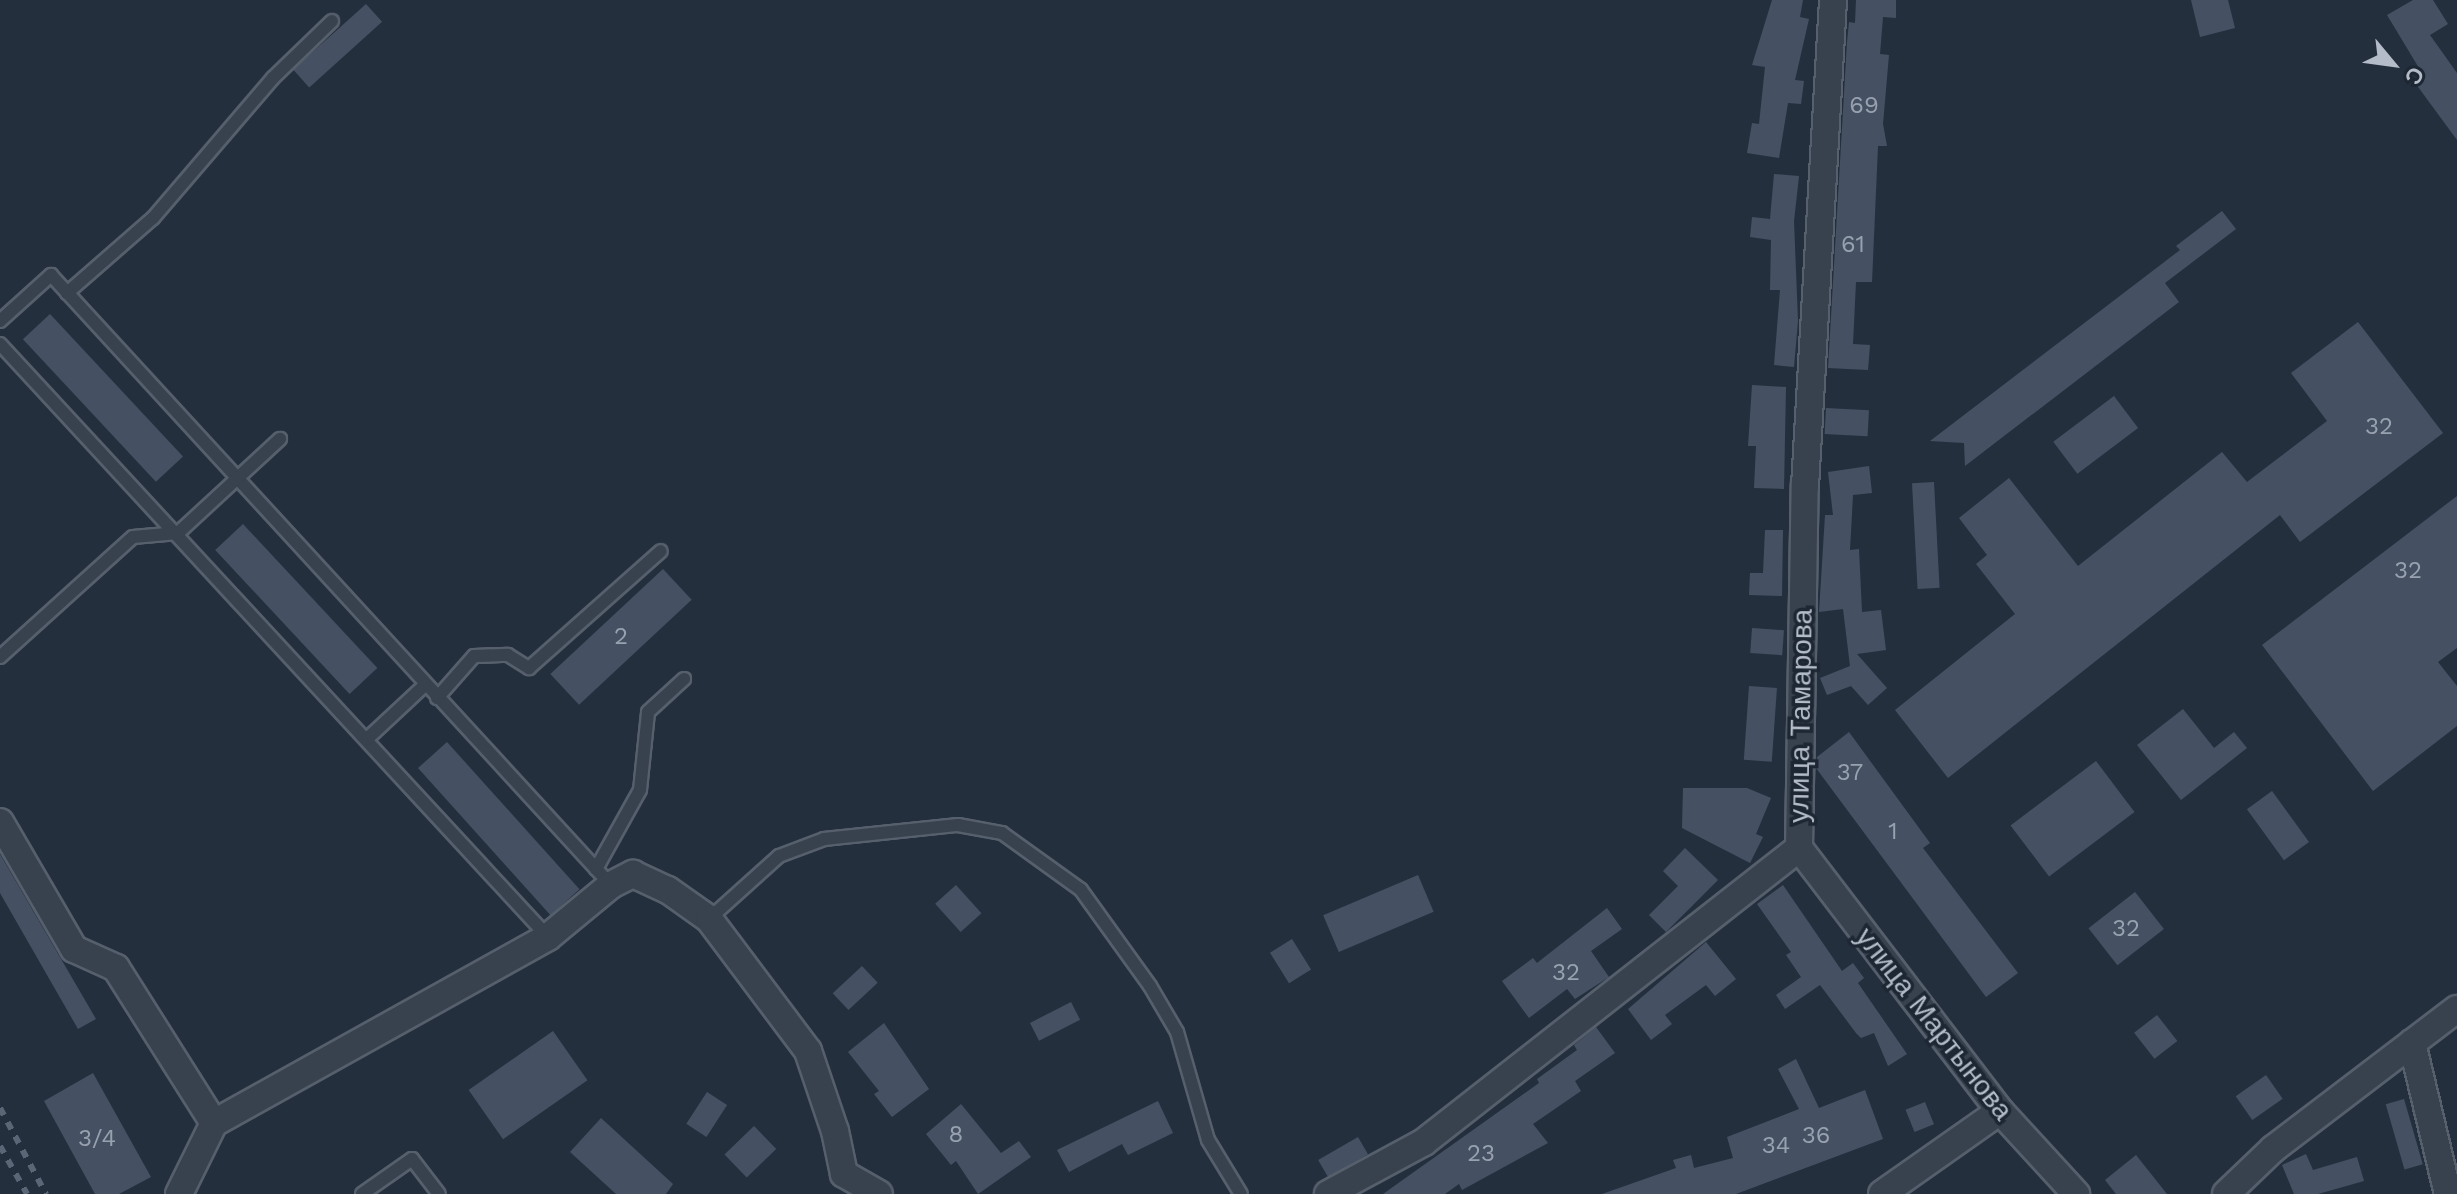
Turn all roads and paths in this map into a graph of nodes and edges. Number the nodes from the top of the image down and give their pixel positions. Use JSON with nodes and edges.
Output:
{"nodes":[{"id":1,"x":1833,"y":0,"type":"edge"},
{"id":2,"x":332,"y":21,"type":"dead end"},
{"id":3,"x":67,"y":293,"type":"junction"},
{"id":4,"x":0,"y":321,"type":"edge"},
{"id":5,"x":0,"y":344,"type":"edge"},
{"id":6,"x":280,"y":439,"type":"dead end"},
{"id":7,"x":239,"y":478,"type":"junction"},
{"id":8,"x":178,"y":533,"type":"junction"},
{"id":9,"x":661,"y":551,"type":"dead end"},
{"id":10,"x":0,"y":657,"type":"edge"},
{"id":11,"x":684,"y":679,"type":"dead end"},
{"id":12,"x":425,"y":685,"type":"junction"},
{"id":13,"x":437,"y":698,"type":"junction"},
{"id":14,"x":367,"y":739,"type":"junction"},
{"id":15,"x":0,"y":822,"type":"edge"},
{"id":16,"x":1799,"y":848,"type":"junction"},
{"id":17,"x":603,"y":877,"type":"junction"},
{"id":18,"x":709,"y":919,"type":"junction"},
{"id":19,"x":548,"y":937,"type":"junction"},
{"id":20,"x":2457,"y":1009,"type":"edge"},
{"id":21,"x":2412,"y":1043,"type":"junction"},
{"id":22,"x":2000,"y":1111,"type":"junction"},
{"id":23,"x":214,"y":1123,"type":"junction"},
{"id":24,"x":846,"y":1184,"type":"edge"},
{"id":25,"x":2450,"y":1187,"type":"edge"},
{"id":26,"x":2234,"y":1191,"type":"edge"},
{"id":27,"x":179,"y":1194,"type":"edge"},
{"id":28,"x":362,"y":1194,"type":"edge"},
{"id":29,"x":439,"y":1194,"type":"edge"},
{"id":30,"x":879,"y":1194,"type":"edge"},
{"id":31,"x":1241,"y":1194,"type":"edge"},
{"id":32,"x":1328,"y":1194,"type":"edge"},
{"id":33,"x":1882,"y":1194,"type":"edge"},
{"id":34,"x":2076,"y":1194,"type":"edge"}],
"edges":[{"from":1,"to":16,"type":"street","name":"улица Тамарова"},
{"from":2,"to":3,"type":"lane"},
{"from":3,"to":4,"type":"lane"},
{"from":3,"to":7,"type":"lane"},
{"from":5,"to":8,"type":"lane"},
{"from":6,"to":7,"type":"lane"},
{"from":7,"to":8,"type":"lane"},
{"from":7,"to":12,"type":"lane"},
{"from":8,"to":10,"type":"lane"},
{"from":8,"to":14,"type":"lane"},
{"from":9,"to":13,"type":"lane"},
{"from":11,"to":17,"type":"lane"},
{"from":12,"to":13,"type":"lane"},
{"from":12,"to":14,"type":"lane"},
{"from":13,"to":17,"type":"lane"},
{"from":14,"to":19,"type":"lane"},
{"from":15,"to":23,"type":"street"},
{"from":16,"to":22,"type":"street","name":"улица Мартынова"},
{"from":16,"to":32,"type":"street","name":"улица Тамарова"},
{"from":17,"to":18,"type":"street"},
{"from":17,"to":19,"type":"street"},
{"from":18,"to":24,"type":"street"},
{"from":18,"to":31,"type":"lane"},
{"from":19,"to":23,"type":"street"},
{"from":20,"to":21,"type":"street"},
{"from":21,"to":25,"type":"street"},
{"from":21,"to":26,"type":"street"},
{"from":22,"to":33,"type":"street"},
{"from":22,"to":34,"type":"street","name":"улица Мартынова"},
{"from":23,"to":27,"type":"street"},
{"from":24,"to":30,"type":"street"},
{"from":28,"to":29,"type":"lane"}]}
